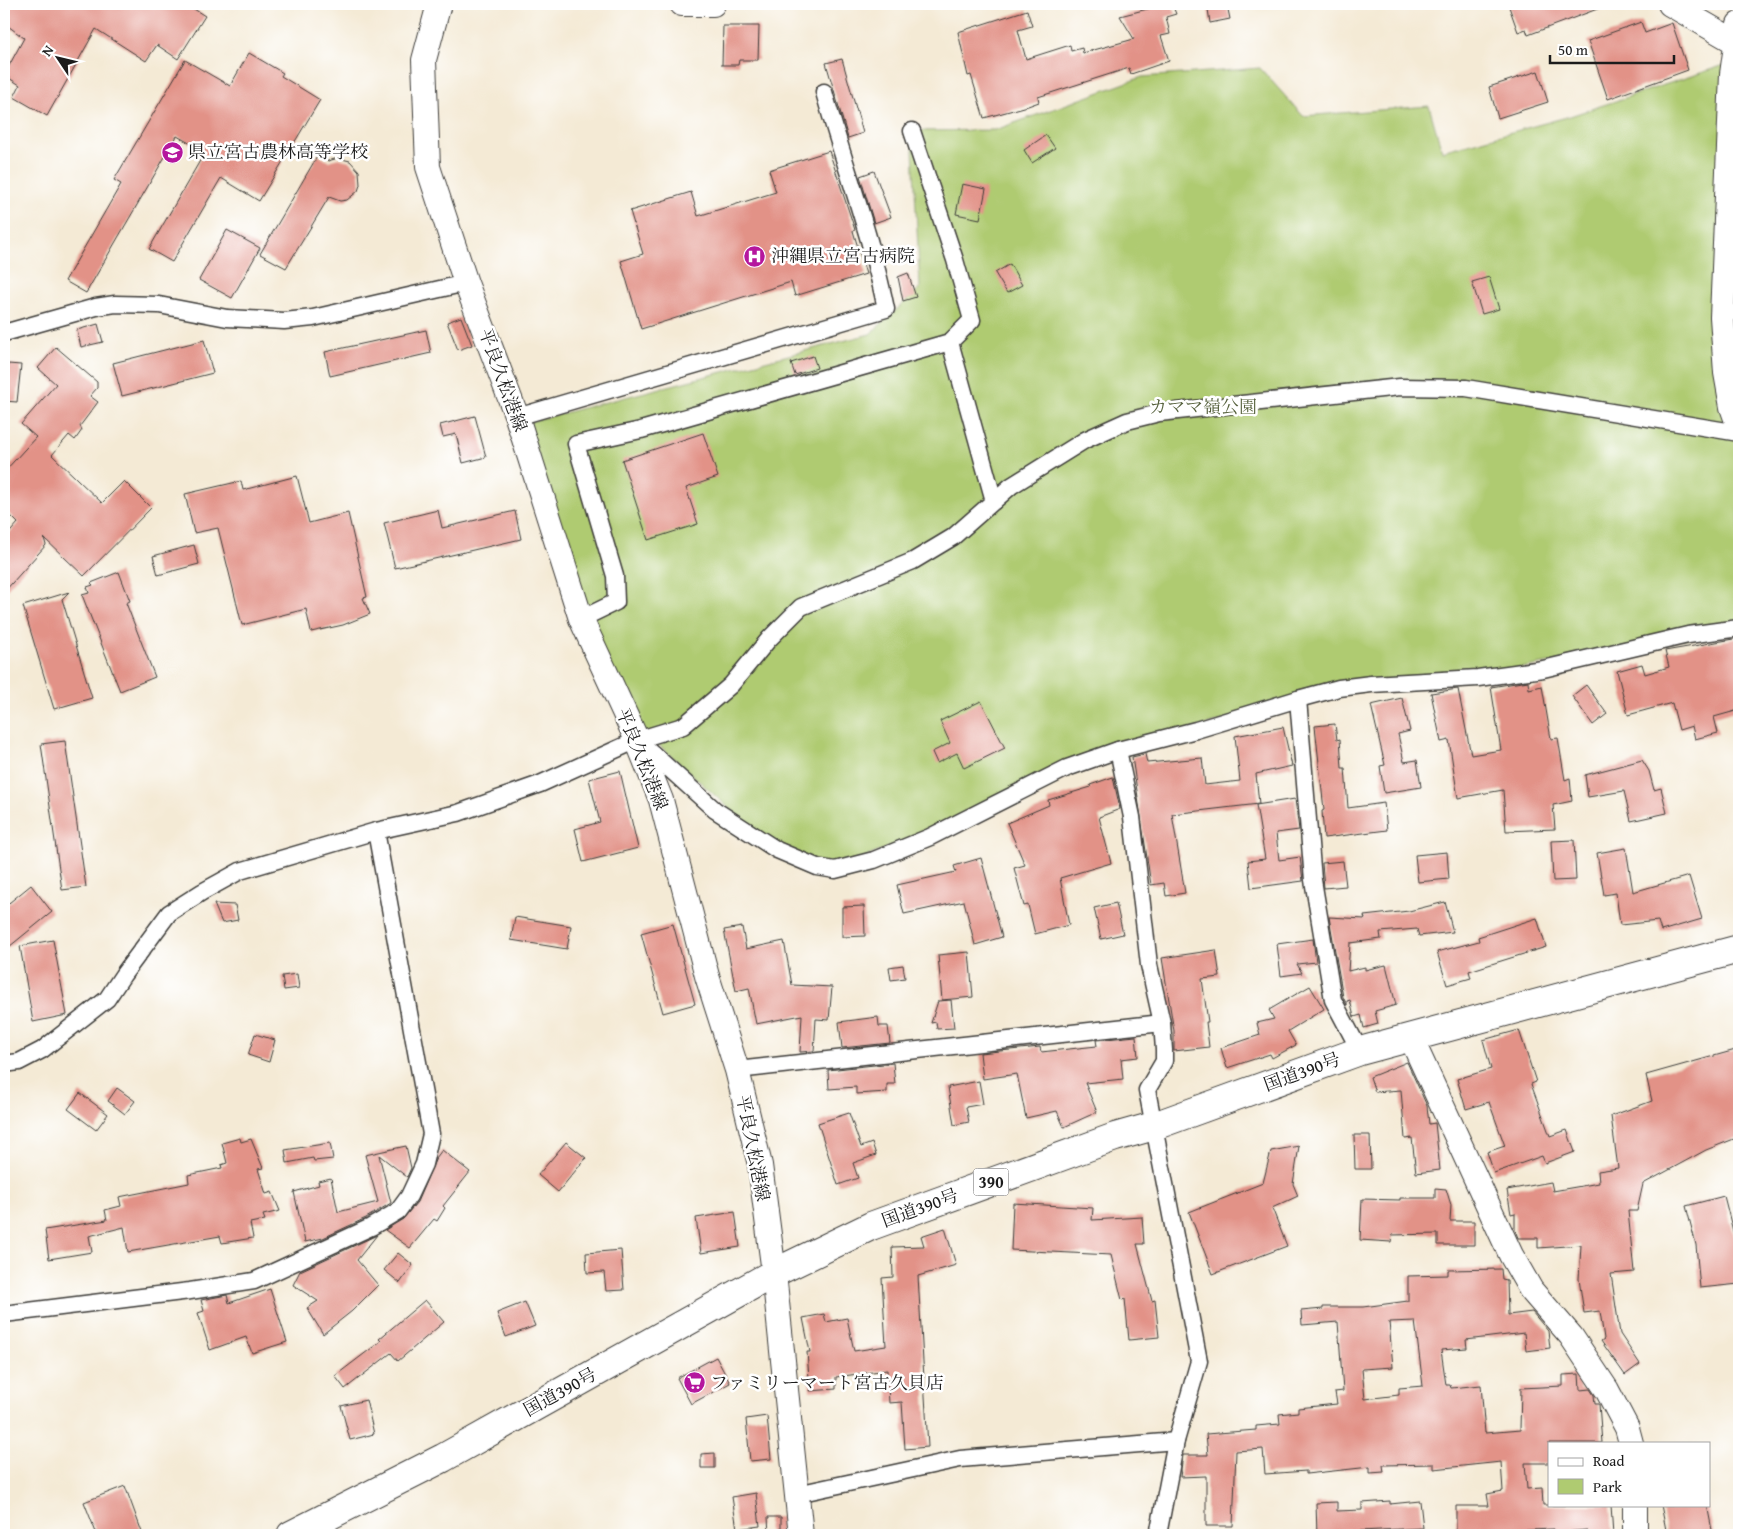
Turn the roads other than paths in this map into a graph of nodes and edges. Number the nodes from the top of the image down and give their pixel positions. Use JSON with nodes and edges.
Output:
{"nodes":[{"id":1,"x":439,"y":4,"type":"edge"},
{"id":2,"x":682,"y":4,"type":"edge"},
{"id":3,"x":713,"y":4,"type":"edge"},
{"id":4,"x":1670,"y":4,"type":"edge"},
{"id":5,"x":1739,"y":37,"type":"edge"},
{"id":6,"x":824,"y":92,"type":"dead end"},
{"id":7,"x":912,"y":131,"type":"dead end"},
{"id":8,"x":1732,"y":207,"type":"edge"},
{"id":9,"x":466,"y":283,"type":"junction"},
{"id":10,"x":4,"y":333,"type":"edge"},
{"id":11,"x":950,"y":342,"type":"junction"},
{"id":12,"x":517,"y":417,"type":"junction"},
{"id":13,"x":1739,"y":427,"type":"edge"},
{"id":14,"x":1739,"y":433,"type":"edge"},
{"id":15,"x":994,"y":501,"type":"junction"},
{"id":16,"x":581,"y":619,"type":"junction"},
{"id":17,"x":1739,"y":628,"type":"edge"},
{"id":18,"x":1298,"y":698,"type":"junction"},
{"id":19,"x":637,"y":740,"type":"junction"},
{"id":20,"x":1118,"y":750,"type":"junction"},
{"id":21,"x":376,"y":831,"type":"junction"},
{"id":22,"x":1739,"y":949,"type":"edge"},
{"id":23,"x":1162,"y":1023,"type":"junction"},
{"id":24,"x":1411,"y":1038,"type":"junction"},
{"id":25,"x":1360,"y":1051,"type":"junction"},
{"id":26,"x":4,"y":1064,"type":"edge"},
{"id":27,"x":737,"y":1070,"type":"junction"},
{"id":28,"x":1154,"y":1126,"type":"junction"},
{"id":29,"x":774,"y":1274,"type":"junction"},
{"id":30,"x":4,"y":1314,"type":"edge"},
{"id":31,"x":1176,"y":1441,"type":"junction"},
{"id":32,"x":1631,"y":1442,"type":"edge"},
{"id":33,"x":797,"y":1494,"type":"junction"},
{"id":34,"x":1635,"y":1506,"type":"edge"},
{"id":35,"x":291,"y":1535,"type":"edge"},
{"id":36,"x":801,"y":1535,"type":"edge"},
{"id":37,"x":1158,"y":1535,"type":"edge"},
{"id":38,"x":1635,"y":1535,"type":"edge"}],
"edges":[{"from":1,"to":9,"type":"main road","name":"平良久松港線"},
{"from":2,"to":3,"type":"main road"},
{"from":4,"to":5,"type":"main road"},
{"from":5,"to":8,"type":"main road"},
{"from":6,"to":12,"type":"street"},
{"from":7,"to":11,"type":"street"},
{"from":8,"to":13,"type":"main road"},
{"from":9,"to":10,"type":"street"},
{"from":9,"to":12,"type":"main road","name":"平良久松港線"},
{"from":11,"to":15,"type":"street"},
{"from":11,"to":16,"type":"street"},
{"from":12,"to":16,"type":"main road","name":"平良久松港線"},
{"from":14,"to":15,"type":"street"},
{"from":15,"to":19,"type":"street"},
{"from":16,"to":19,"type":"main road","name":"平良久松港線"},
{"from":17,"to":18,"type":"street"},
{"from":18,"to":20,"type":"street"},
{"from":18,"to":25,"type":"street"},
{"from":19,"to":20,"type":"street"},
{"from":19,"to":21,"type":"street"},
{"from":19,"to":27,"type":"main road","name":"平良久松港線"},
{"from":20,"to":23,"type":"street"},
{"from":21,"to":26,"type":"street"},
{"from":21,"to":30,"type":"street"},
{"from":22,"to":24,"type":"highway","name":"国道390号","number":"390"},
{"from":23,"to":27,"type":"street"},
{"from":23,"to":28,"type":"street"},
{"from":24,"to":25,"type":"highway","name":"国道390号","number":"390"},
{"from":24,"to":32,"type":"main road"},
{"from":25,"to":28,"type":"highway","name":"国道390号","number":"390"},
{"from":27,"to":29,"type":"main road","name":"平良久松港線"},
{"from":28,"to":29,"type":"highway","name":"国道390号","number":"390"},
{"from":28,"to":31,"type":"street"},
{"from":29,"to":33,"type":"main road","name":"平良久松港線"},
{"from":29,"to":35,"type":"highway","name":"国道390号","number":"390"},
{"from":31,"to":33,"type":"street"},
{"from":31,"to":37,"type":"street"},
{"from":33,"to":36,"type":"main road","name":"平良久松港線"},
{"from":34,"to":38,"type":"main road"}]}
